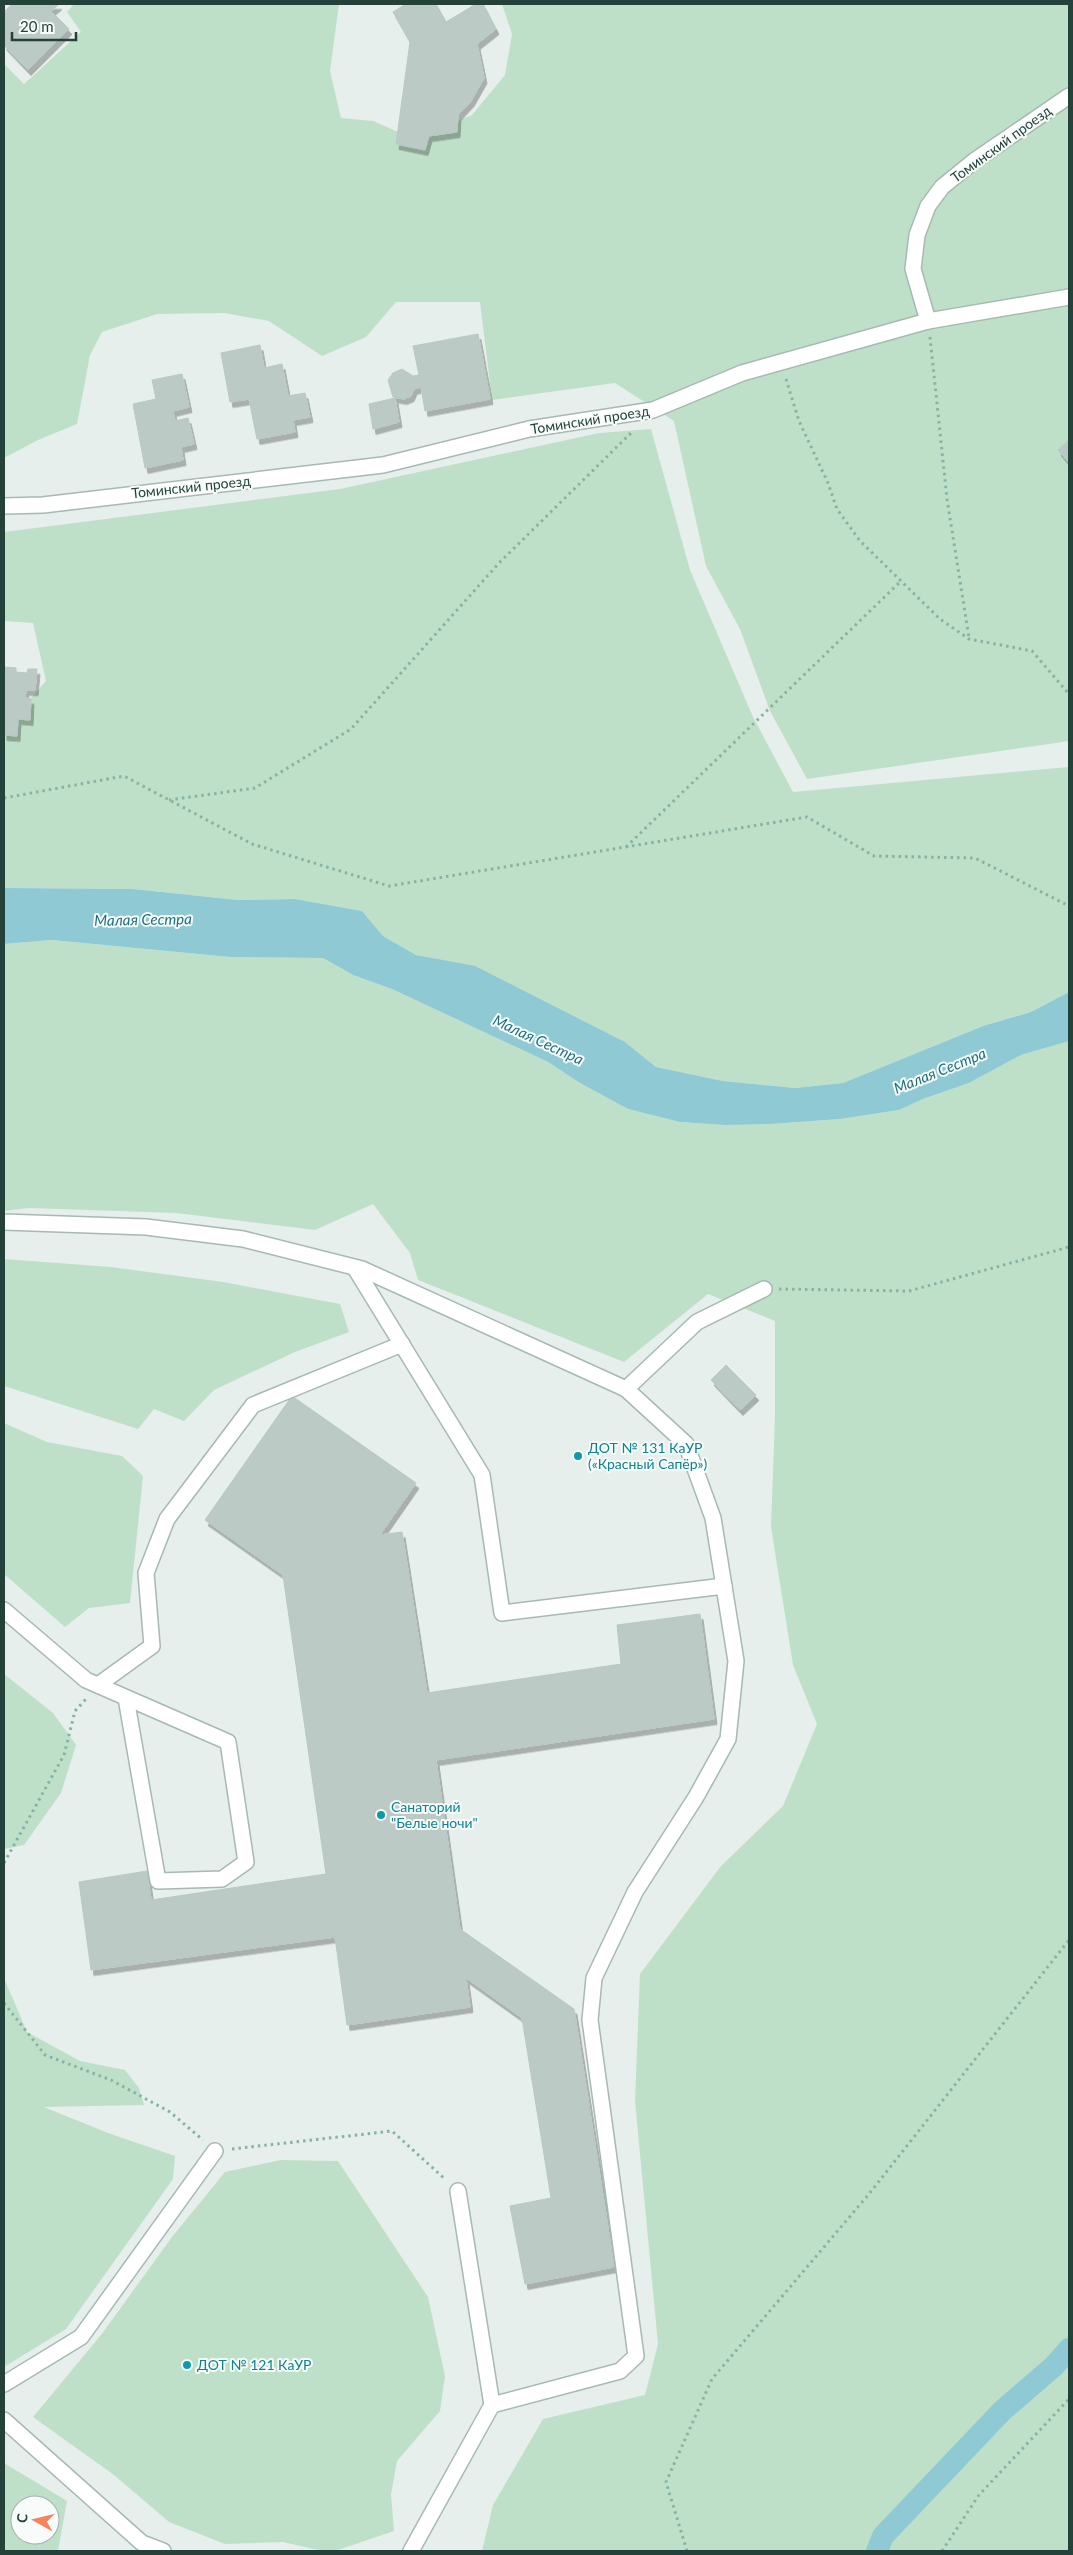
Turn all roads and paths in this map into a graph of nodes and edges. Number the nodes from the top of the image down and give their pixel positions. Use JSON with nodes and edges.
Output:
{"nodes":[{"id":1,"x":1069,"y":96,"type":"edge"},
{"id":2,"x":1069,"y":297,"type":"edge"},
{"id":3,"x":928,"y":321,"type":"junction"},
{"id":4,"x":781,"y":362,"type":"junction"},
{"id":5,"x":632,"y":431,"type":"dead end"},
{"id":6,"x":4,"y":506,"type":"edge"},
{"id":7,"x":901,"y":581,"type":"junction"},
{"id":8,"x":969,"y":639,"type":"junction"},
{"id":9,"x":1069,"y":694,"type":"edge"},
{"id":10,"x":4,"y":798,"type":"edge"},
{"id":11,"x":169,"y":800,"type":"junction"},
{"id":12,"x":626,"y":847,"type":"junction"},
{"id":13,"x":1069,"y":906,"type":"edge"},
{"id":14,"x":4,"y":1222,"type":"edge"},
{"id":15,"x":1069,"y":1247,"type":"edge"},
{"id":16,"x":355,"y":1268,"type":"junction"},
{"id":17,"x":764,"y":1289,"type":"joint"},
{"id":18,"x":402,"y":1344,"type":"junction"},
{"id":19,"x":626,"y":1389,"type":"junction"},
{"id":20,"x":724,"y":1586,"type":"junction"},
{"id":21,"x":4,"y":1610,"type":"edge"},
{"id":22,"x":98,"y":1686,"type":"junction"},
{"id":23,"x":126,"y":1698,"type":"junction"},
{"id":24,"x":4,"y":1863,"type":"edge"},
{"id":25,"x":1069,"y":1940,"type":"edge"},
{"id":26,"x":4,"y":2003,"type":"edge"},
{"id":27,"x":215,"y":2151,"type":"junction"},
{"id":28,"x":458,"y":2191,"type":"joint"},
{"id":29,"x":4,"y":2384,"type":"edge"},
{"id":30,"x":1069,"y":2399,"type":"edge"},
{"id":31,"x":492,"y":2405,"type":"junction"},
{"id":32,"x":4,"y":2420,"type":"edge"},
{"id":33,"x":163,"y":2551,"type":"edge"},
{"id":34,"x":411,"y":2551,"type":"edge"},
{"id":35,"x":687,"y":2551,"type":"edge"},
{"id":36,"x":942,"y":2551,"type":"edge"}],
"edges":[{"from":1,"to":3,"type":"street","name":"Томинский проезд"},
{"from":2,"to":3,"type":"street"},
{"from":3,"to":4,"type":"street","name":"Томинский проезд"},
{"from":3,"to":8,"type":"path"},
{"from":4,"to":6,"type":"street","name":"Томинский проезд"},
{"from":4,"to":7,"type":"path"},
{"from":5,"to":11,"type":"path"},
{"from":7,"to":8,"type":"path"},
{"from":7,"to":12,"type":"path"},
{"from":8,"to":9,"type":"path"},
{"from":10,"to":11,"type":"path"},
{"from":11,"to":12,"type":"path"},
{"from":12,"to":13,"type":"path"},
{"from":14,"to":16,"type":"street"},
{"from":15,"to":17,"type":"path"},
{"from":16,"to":18,"type":"street"},
{"from":16,"to":19,"type":"street"},
{"from":17,"to":19,"type":"street"},
{"from":18,"to":20,"type":"street"},
{"from":18,"to":22,"type":"street"},
{"from":19,"to":20,"type":"street"},
{"from":20,"to":31,"type":"street"},
{"from":21,"to":22,"type":"street"},
{"from":22,"to":23,"type":"street"},
{"from":22,"to":24,"type":"path"},
{"from":23,"to":23,"type":"street"},
{"from":25,"to":35,"type":"path"},
{"from":26,"to":27,"type":"path"},
{"from":27,"to":28,"type":"path"},
{"from":27,"to":29,"type":"street"},
{"from":28,"to":31,"type":"street"},
{"from":30,"to":36,"type":"path"},
{"from":31,"to":34,"type":"street"},
{"from":32,"to":33,"type":"street"}]}
